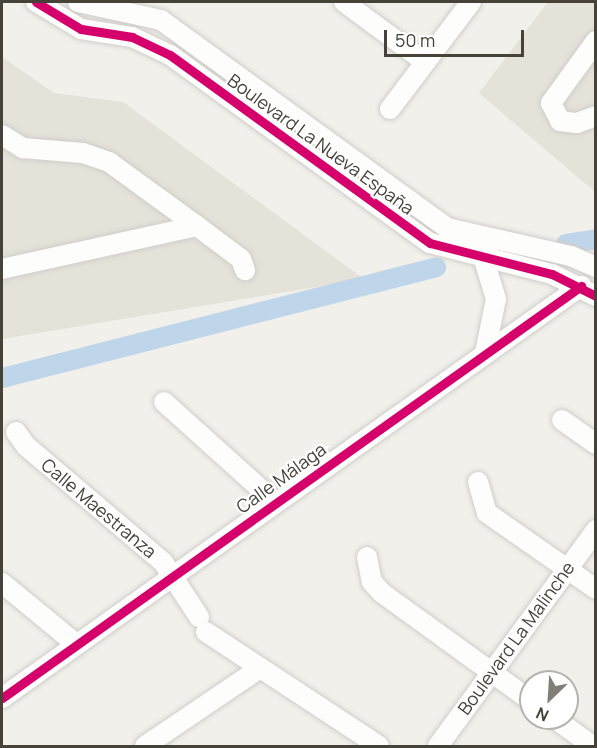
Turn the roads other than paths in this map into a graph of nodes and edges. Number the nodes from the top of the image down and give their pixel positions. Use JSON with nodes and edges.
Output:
{"nodes":[{"id":1,"x":36,"y":2,"type":"edge"},
{"id":2,"x":78,"y":2,"type":"edge"},
{"id":3,"x":344,"y":2,"type":"edge"},
{"id":4,"x":471,"y":2,"type":"edge"},
{"id":5,"x":596,"y":41,"type":"edge"},
{"id":6,"x":425,"y":62,"type":"junction"},
{"id":7,"x":390,"y":109,"type":"dead end"},
{"id":8,"x":596,"y":116,"type":"edge"},
{"id":9,"x":2,"y":135,"type":"edge"},
{"id":10,"x":196,"y":226,"type":"junction"},
{"id":11,"x":496,"y":240,"type":"junction"},
{"id":12,"x":484,"y":260,"type":"junction"},
{"id":13,"x":596,"y":267,"type":"edge"},
{"id":14,"x":2,"y":269,"type":"edge"},
{"id":15,"x":245,"y":270,"type":"dead end"},
{"id":16,"x":588,"y":291,"type":"edge"},
{"id":17,"x":484,"y":353,"type":"junction"},
{"id":18,"x":164,"y":402,"type":"dead end"},
{"id":19,"x":562,"y":420,"type":"dead end"},
{"id":20,"x":16,"y":432,"type":"dead end"},
{"id":21,"x":596,"y":444,"type":"edge"},
{"id":22,"x":478,"y":482,"type":"dead end"},
{"id":23,"x":275,"y":502,"type":"junction"},
{"id":24,"x":596,"y":530,"type":"edge"},
{"id":25,"x":367,"y":557,"type":"dead end"},
{"id":26,"x":567,"y":569,"type":"junction"},
{"id":27,"x":171,"y":581,"type":"junction"},
{"id":28,"x":2,"y":582,"type":"edge"},
{"id":29,"x":596,"y":589,"type":"edge"},
{"id":30,"x":76,"y":645,"type":"junction"},
{"id":31,"x":260,"y":668,"type":"junction"},
{"id":32,"x":492,"y":672,"type":"junction"},
{"id":33,"x":519,"y":692,"type":"edge"},
{"id":34,"x":2,"y":698,"type":"edge"},
{"id":35,"x":570,"y":730,"type":"edge"},
{"id":36,"x":145,"y":747,"type":"edge"},
{"id":37,"x":380,"y":747,"type":"edge"},
{"id":38,"x":438,"y":747,"type":"edge"},
{"id":39,"x":593,"y":747,"type":"edge"}],
"edges":[{"from":1,"to":12,"type":"street","name":"Boulevard La Nueva España"},
{"from":2,"to":11,"type":"street","name":"Boulevard La Nueva España"},
{"from":3,"to":6,"type":"street"},
{"from":4,"to":6,"type":"street"},
{"from":5,"to":8,"type":"street"},
{"from":6,"to":7,"type":"street"},
{"from":9,"to":10,"type":"street"},
{"from":10,"to":14,"type":"street"},
{"from":10,"to":15,"type":"street"},
{"from":11,"to":12,"type":"street"},
{"from":11,"to":13,"type":"street","name":"Boulevard La Nueva España"},
{"from":12,"to":16,"type":"street","name":"Boulevard La Nueva España"},
{"from":12,"to":17,"type":"street"},
{"from":16,"to":17,"type":"street","name":"Calle Málaga"},
{"from":17,"to":23,"type":"street","name":"Calle Málaga"},
{"from":18,"to":23,"type":"street"},
{"from":19,"to":21,"type":"street"},
{"from":20,"to":27,"type":"street","name":"Calle Maestranza"},
{"from":22,"to":26,"type":"street"},
{"from":23,"to":27,"type":"street","name":"Calle Málaga"},
{"from":24,"to":26,"type":"street","name":"Boulevard La Malinche"},
{"from":25,"to":32,"type":"street"},
{"from":26,"to":29,"type":"street"},
{"from":26,"to":32,"type":"street","name":"Boulevard La Malinche"},
{"from":27,"to":30,"type":"street","name":"Calle Málaga"},
{"from":27,"to":31,"type":"street","name":"Calle Maestranza"},
{"from":28,"to":30,"type":"street"},
{"from":30,"to":34,"type":"street","name":"Calle Málaga"},
{"from":31,"to":36,"type":"street"},
{"from":31,"to":37,"type":"street","name":"Calle Maestranza"},
{"from":32,"to":33,"type":"street"},
{"from":32,"to":38,"type":"street","name":"Boulevard La Malinche"},
{"from":35,"to":39,"type":"street"}]}
